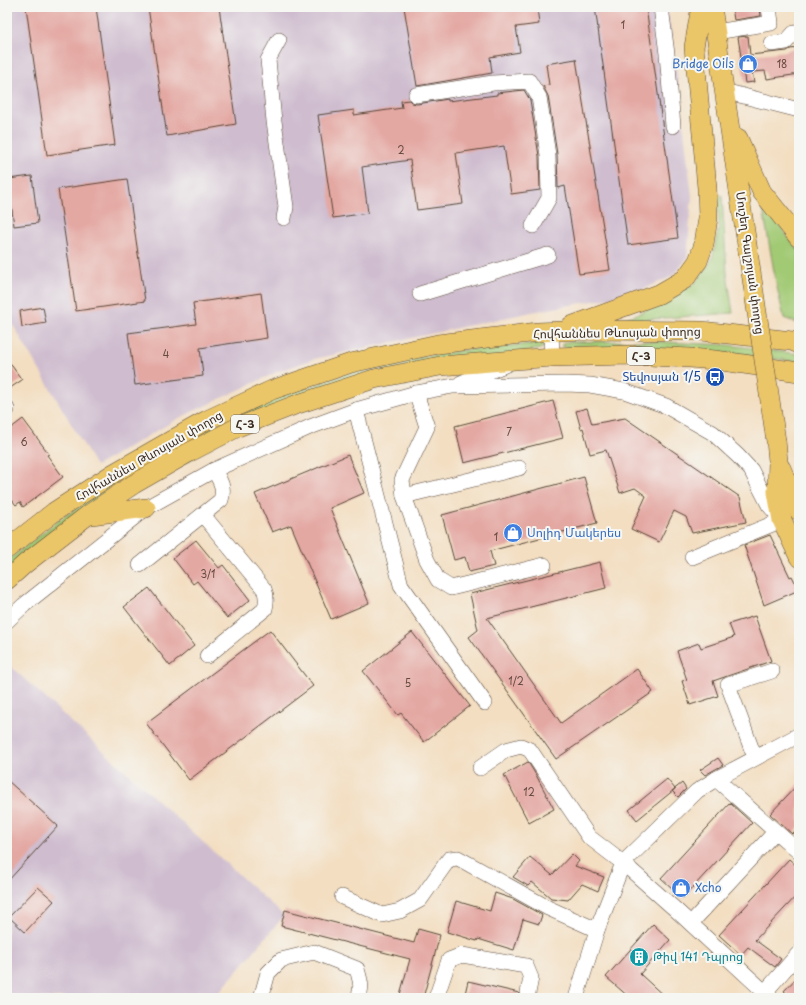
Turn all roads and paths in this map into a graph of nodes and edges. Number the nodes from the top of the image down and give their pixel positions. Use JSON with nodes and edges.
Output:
{"nodes":[{"id":1,"x":660,"y":7,"type":"edge"},
{"id":2,"x":702,"y":7,"type":"edge"},
{"id":3,"x":712,"y":7,"type":"edge"},
{"id":4,"x":769,"y":7,"type":"edge"},
{"id":5,"x":716,"y":32,"type":"junction"},
{"id":6,"x":799,"y":32,"type":"edge"},
{"id":7,"x":279,"y":40,"type":"dead end"},
{"id":8,"x":772,"y":44,"type":"dead end"},
{"id":9,"x":724,"y":91,"type":"junction"},
{"id":10,"x":416,"y":94,"type":"dead end"},
{"id":11,"x":799,"y":110,"type":"edge"},
{"id":12,"x":729,"y":119,"type":"junction"},
{"id":13,"x":673,"y":126,"type":"dead end"},
{"id":14,"x":284,"y":218,"type":"dead end"},
{"id":15,"x":533,"y":226,"type":"dead end"},
{"id":16,"x":799,"y":238,"type":"edge"},
{"id":17,"x":548,"y":255,"type":"dead end"},
{"id":18,"x":420,"y":294,"type":"dead end"},
{"id":19,"x":554,"y":332,"type":"junction"},
{"id":20,"x":799,"y":344,"type":"edge"},
{"id":21,"x":552,"y":357,"type":"junction"},
{"id":22,"x":521,"y":358,"type":"junction"},
{"id":23,"x":799,"y":372,"type":"edge"},
{"id":24,"x":453,"y":386,"type":"junction"},
{"id":25,"x":416,"y":392,"type":"junction"},
{"id":26,"x":356,"y":410,"type":"junction"},
{"id":27,"x":778,"y":461,"type":"junction"},
{"id":28,"x":519,"y":468,"type":"dead end"},
{"id":29,"x":214,"y":470,"type":"junction"},
{"id":30,"x":404,"y":496,"type":"junction"},
{"id":31,"x":146,"y":508,"type":"junction"},
{"id":32,"x":799,"y":511,"type":"edge"},
{"id":33,"x":88,"y":515,"type":"junction"},
{"id":34,"x":203,"y":515,"type":"junction"},
{"id":35,"x":782,"y":520,"type":"junction"},
{"id":36,"x":7,"y":549,"type":"edge"},
{"id":37,"x":692,"y":557,"type":"dead end"},
{"id":38,"x":799,"y":557,"type":"edge"},
{"id":39,"x":140,"y":565,"type":"dead end"},
{"id":40,"x":544,"y":565,"type":"dead end"},
{"id":41,"x":7,"y":580,"type":"edge"},
{"id":42,"x":7,"y":621,"type":"edge"},
{"id":43,"x":207,"y":656,"type":"dead end"},
{"id":44,"x":772,"y":671,"type":"dead end"},
{"id":45,"x":485,"y":703,"type":"dead end"},
{"id":46,"x":799,"y":735,"type":"edge"},
{"id":47,"x":757,"y":757,"type":"junction"},
{"id":48,"x":480,"y":768,"type":"dead end"},
{"id":49,"x":716,"y":779,"type":"junction"},
{"id":50,"x":776,"y":832,"type":"junction"},
{"id":51,"x":799,"y":852,"type":"edge"},
{"id":52,"x":623,"y":863,"type":"junction"},
{"id":53,"x":342,"y":898,"type":"dead end"},
{"id":54,"x":691,"y":923,"type":"junction"},
{"id":55,"x":597,"y":930,"type":"junction"},
{"id":56,"x":799,"y":953,"type":"edge"},
{"id":57,"x":768,"y":995,"type":"edge"},
{"id":58,"x":261,"y":998,"type":"edge"},
{"id":59,"x":358,"y":998,"type":"edge"},
{"id":60,"x":436,"y":998,"type":"edge"},
{"id":61,"x":526,"y":998,"type":"edge"},
{"id":62,"x":576,"y":998,"type":"edge"}],
"edges":[{"from":1,"to":13,"type":"street"},
{"from":2,"to":19,"type":"main road"},
{"from":3,"to":5,"type":"main road","name":"Մուշեղ Գալշոյան փողոց"},
{"from":4,"to":5,"type":"street"},
{"from":5,"to":9,"type":"main road","name":"Մուշեղ Գալշոյան փողոց"},
{"from":6,"to":8,"type":"street"},
{"from":7,"to":14,"type":"street"},
{"from":9,"to":11,"type":"street"},
{"from":9,"to":12,"type":"main road","name":"Մուշեղ Գալշոյան փողոց"},
{"from":10,"to":15,"type":"street"},
{"from":12,"to":16,"type":"main road"},
{"from":12,"to":27,"type":"main road","name":"Մուշեղ Գալշոյան փողոց","bridge":true},
{"from":17,"to":18,"type":"street"},
{"from":19,"to":20,"type":"main road","name":"Հովհաննես Թևոսյան փողոց","number":"Հ-3"},
{"from":19,"to":21,"type":"street"},
{"from":19,"to":36,"type":"main road","name":"Հովհաննես Թևոսյան փողոց","number":"Հ-3"},
{"from":21,"to":22,"type":"main road","name":"Հովհաննես Թևոսյան փողոց","number":"Հ-3"},
{"from":21,"to":23,"type":"main road","name":"Հովհաննես Թևոսյան փողոց","number":"Հ-3"},
{"from":22,"to":24,"type":"street"},
{"from":22,"to":33,"type":"main road","name":"Հովհաննես Թևոսյան փողոց","number":"Հ-3"},
{"from":24,"to":25,"type":"street"},
{"from":24,"to":35,"type":"street"},
{"from":25,"to":26,"type":"street"},
{"from":25,"to":30,"type":"street"},
{"from":26,"to":29,"type":"street"},
{"from":26,"to":45,"type":"street"},
{"from":27,"to":32,"type":"main road"},
{"from":27,"to":35,"type":"main road","name":"Մուշեղ Գալշոյան փողոց"},
{"from":28,"to":30,"type":"street"},
{"from":29,"to":31,"type":"street"},
{"from":29,"to":34,"type":"street"},
{"from":30,"to":40,"type":"street"},
{"from":31,"to":33,"type":"main road"},
{"from":31,"to":42,"type":"street"},
{"from":33,"to":41,"type":"main road","name":"Հովհաննես Թևոսյան փողոց","number":"Հ-3"},
{"from":34,"to":39,"type":"street"},
{"from":34,"to":43,"type":"street"},
{"from":35,"to":37,"type":"street"},
{"from":35,"to":38,"type":"main road","name":"Մուշեղ Գալշոյան փողոց"},
{"from":44,"to":47,"type":"street"},
{"from":46,"to":47,"type":"street"},
{"from":47,"to":49,"type":"street"},
{"from":48,"to":52,"type":"street"},
{"from":49,"to":50,"type":"street"},
{"from":49,"to":52,"type":"street"},
{"from":50,"to":51,"type":"street"},
{"from":50,"to":54,"type":"street"},
{"from":52,"to":54,"type":"street"},
{"from":52,"to":55,"type":"street"},
{"from":53,"to":55,"type":"street"},
{"from":54,"to":57,"type":"street"},
{"from":55,"to":62,"type":"street"},
{"from":56,"to":57,"type":"street"},
{"from":58,"to":59,"type":"street"},
{"from":60,"to":61,"type":"street"}]}
